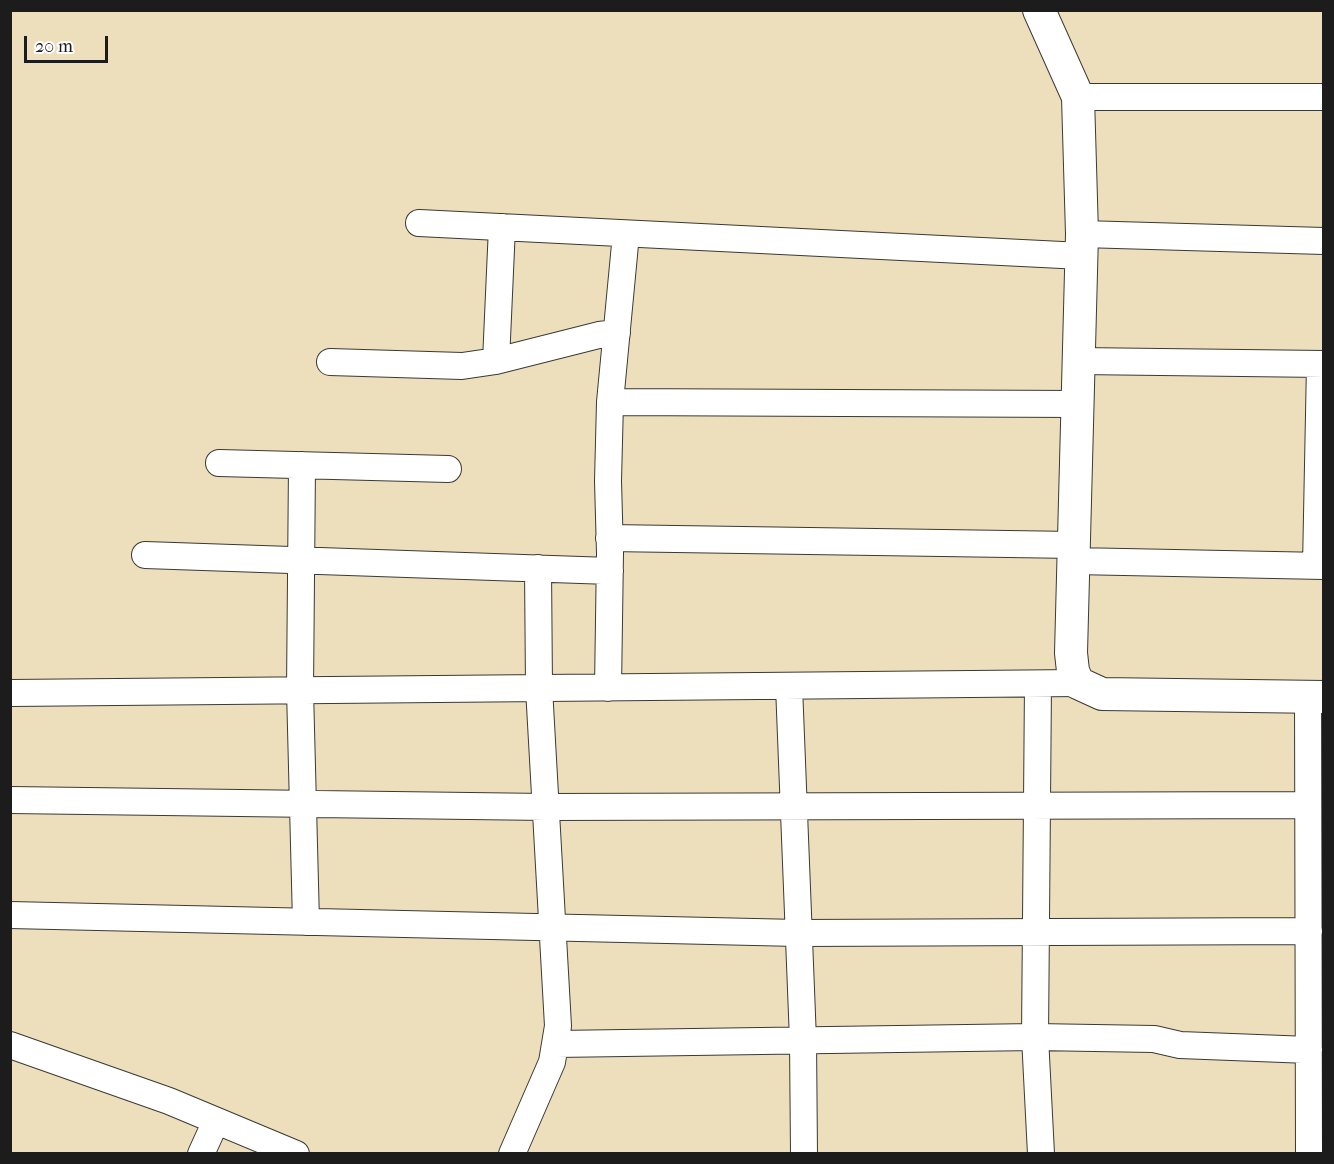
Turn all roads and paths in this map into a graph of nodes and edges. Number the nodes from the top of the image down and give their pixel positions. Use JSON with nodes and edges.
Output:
{"nodes":[{"id":1,"x":1039,"y":10,"type":"edge"},
{"id":2,"x":1078,"y":97,"type":"junction"},
{"id":3,"x":1323,"y":97,"type":"edge"},
{"id":4,"x":418,"y":223,"type":"dead end"},
{"id":5,"x":502,"y":227,"type":"junction"},
{"id":6,"x":626,"y":234,"type":"junction"},
{"id":7,"x":1323,"y":241,"type":"edge"},
{"id":8,"x":1082,"y":245,"type":"junction"},
{"id":9,"x":617,"y":333,"type":"junction"},
{"id":10,"x":496,"y":361,"type":"junction"},
{"id":11,"x":1079,"y":361,"type":"junction"},
{"id":12,"x":330,"y":362,"type":"dead end"},
{"id":13,"x":1322,"y":364,"type":"edge"},
{"id":14,"x":610,"y":402,"type":"junction"},
{"id":15,"x":1078,"y":404,"type":"junction"},
{"id":16,"x":219,"y":463,"type":"dead end"},
{"id":17,"x":302,"y":465,"type":"junction"},
{"id":18,"x":448,"y":469,"type":"dead end"},
{"id":19,"x":609,"y":538,"type":"junction"},
{"id":20,"x":1075,"y":553,"type":"junction"},
{"id":21,"x":145,"y":555,"type":"dead end"},
{"id":22,"x":301,"y":560,"type":"junction"},
{"id":23,"x":1320,"y":566,"type":"edge"},
{"id":24,"x":538,"y":568,"type":"junction"},
{"id":25,"x":610,"y":571,"type":"junction"},
{"id":26,"x":1078,"y":683,"type":"junction"},
{"id":27,"x":1038,"y":684,"type":"junction"},
{"id":28,"x":789,"y":686,"type":"junction"},
{"id":29,"x":540,"y":688,"type":"junction"},
{"id":30,"x":608,"y":688,"type":"junction"},
{"id":31,"x":300,"y":690,"type":"junction"},
{"id":32,"x":10,"y":693,"type":"edge"},
{"id":33,"x":1316,"y":697,"type":"edge"},
{"id":34,"x":10,"y":800,"type":"edge"},
{"id":35,"x":303,"y":804,"type":"junction"},
{"id":36,"x":1308,"y":805,"type":"junction"},
{"id":37,"x":794,"y":806,"type":"junction"},
{"id":38,"x":1036,"y":806,"type":"junction"},
{"id":39,"x":546,"y":807,"type":"junction"},
{"id":40,"x":10,"y":915,"type":"edge"},
{"id":41,"x":306,"y":922,"type":"junction"},
{"id":42,"x":552,"y":928,"type":"junction"},
{"id":43,"x":1036,"y":931,"type":"junction"},
{"id":44,"x":1309,"y":931,"type":"junction"},
{"id":45,"x":798,"y":933,"type":"junction"},
{"id":46,"x":1035,"y":1037,"type":"junction"},
{"id":47,"x":803,"y":1041,"type":"junction"},
{"id":48,"x":556,"y":1044,"type":"junction"},
{"id":49,"x":10,"y":1045,"type":"edge"},
{"id":50,"x":1314,"y":1063,"type":"edge"},
{"id":51,"x":216,"y":1121,"type":"junction"},
{"id":52,"x":201,"y":1154,"type":"edge"},
{"id":53,"x":296,"y":1154,"type":"edge"},
{"id":54,"x":512,"y":1154,"type":"edge"},
{"id":55,"x":804,"y":1154,"type":"edge"},
{"id":56,"x":1041,"y":1154,"type":"edge"},
{"id":57,"x":1309,"y":1154,"type":"edge"}],
"edges":[{"from":1,"to":2,"type":"street"},
{"from":2,"to":3,"type":"street"},
{"from":2,"to":8,"type":"street"},
{"from":4,"to":5,"type":"street"},
{"from":5,"to":6,"type":"street"},
{"from":5,"to":10,"type":"street"},
{"from":6,"to":8,"type":"street"},
{"from":6,"to":9,"type":"street"},
{"from":7,"to":8,"type":"street"},
{"from":8,"to":11,"type":"street"},
{"from":9,"to":10,"type":"street"},
{"from":9,"to":14,"type":"street"},
{"from":10,"to":12,"type":"street"},
{"from":11,"to":13,"type":"street"},
{"from":11,"to":15,"type":"street"},
{"from":13,"to":23,"type":"street"},
{"from":14,"to":15,"type":"street"},
{"from":14,"to":19,"type":"street"},
{"from":15,"to":20,"type":"street"},
{"from":16,"to":17,"type":"street"},
{"from":17,"to":18,"type":"street"},
{"from":17,"to":22,"type":"street"},
{"from":19,"to":20,"type":"street"},
{"from":19,"to":25,"type":"street"},
{"from":20,"to":23,"type":"street"},
{"from":20,"to":26,"type":"street"},
{"from":21,"to":22,"type":"street"},
{"from":22,"to":24,"type":"street"},
{"from":22,"to":31,"type":"street"},
{"from":24,"to":25,"type":"street"},
{"from":24,"to":29,"type":"street"},
{"from":25,"to":30,"type":"street"},
{"from":26,"to":27,"type":"street"},
{"from":26,"to":33,"type":"street"},
{"from":27,"to":28,"type":"street"},
{"from":27,"to":38,"type":"street"},
{"from":28,"to":30,"type":"street"},
{"from":28,"to":37,"type":"street"},
{"from":29,"to":30,"type":"street"},
{"from":29,"to":31,"type":"street"},
{"from":29,"to":39,"type":"street"},
{"from":31,"to":32,"type":"street"},
{"from":31,"to":35,"type":"street"},
{"from":33,"to":36,"type":"street"},
{"from":34,"to":35,"type":"street"},
{"from":35,"to":39,"type":"street"},
{"from":35,"to":41,"type":"street"},
{"from":36,"to":38,"type":"street"},
{"from":36,"to":44,"type":"street"},
{"from":37,"to":38,"type":"street"},
{"from":37,"to":39,"type":"street"},
{"from":37,"to":45,"type":"street"},
{"from":38,"to":43,"type":"street"},
{"from":39,"to":42,"type":"street"},
{"from":40,"to":41,"type":"street"},
{"from":41,"to":42,"type":"street"},
{"from":42,"to":45,"type":"street"},
{"from":42,"to":48,"type":"street"},
{"from":43,"to":44,"type":"street"},
{"from":43,"to":45,"type":"street"},
{"from":43,"to":46,"type":"street"},
{"from":44,"to":50,"type":"street"},
{"from":45,"to":47,"type":"street"},
{"from":46,"to":47,"type":"street"},
{"from":46,"to":50,"type":"street"},
{"from":46,"to":56,"type":"street"},
{"from":47,"to":48,"type":"street"},
{"from":47,"to":55,"type":"street"},
{"from":48,"to":54,"type":"street"},
{"from":49,"to":51,"type":"street"},
{"from":50,"to":57,"type":"street"},
{"from":51,"to":52,"type":"street"},
{"from":51,"to":53,"type":"street"}]}
